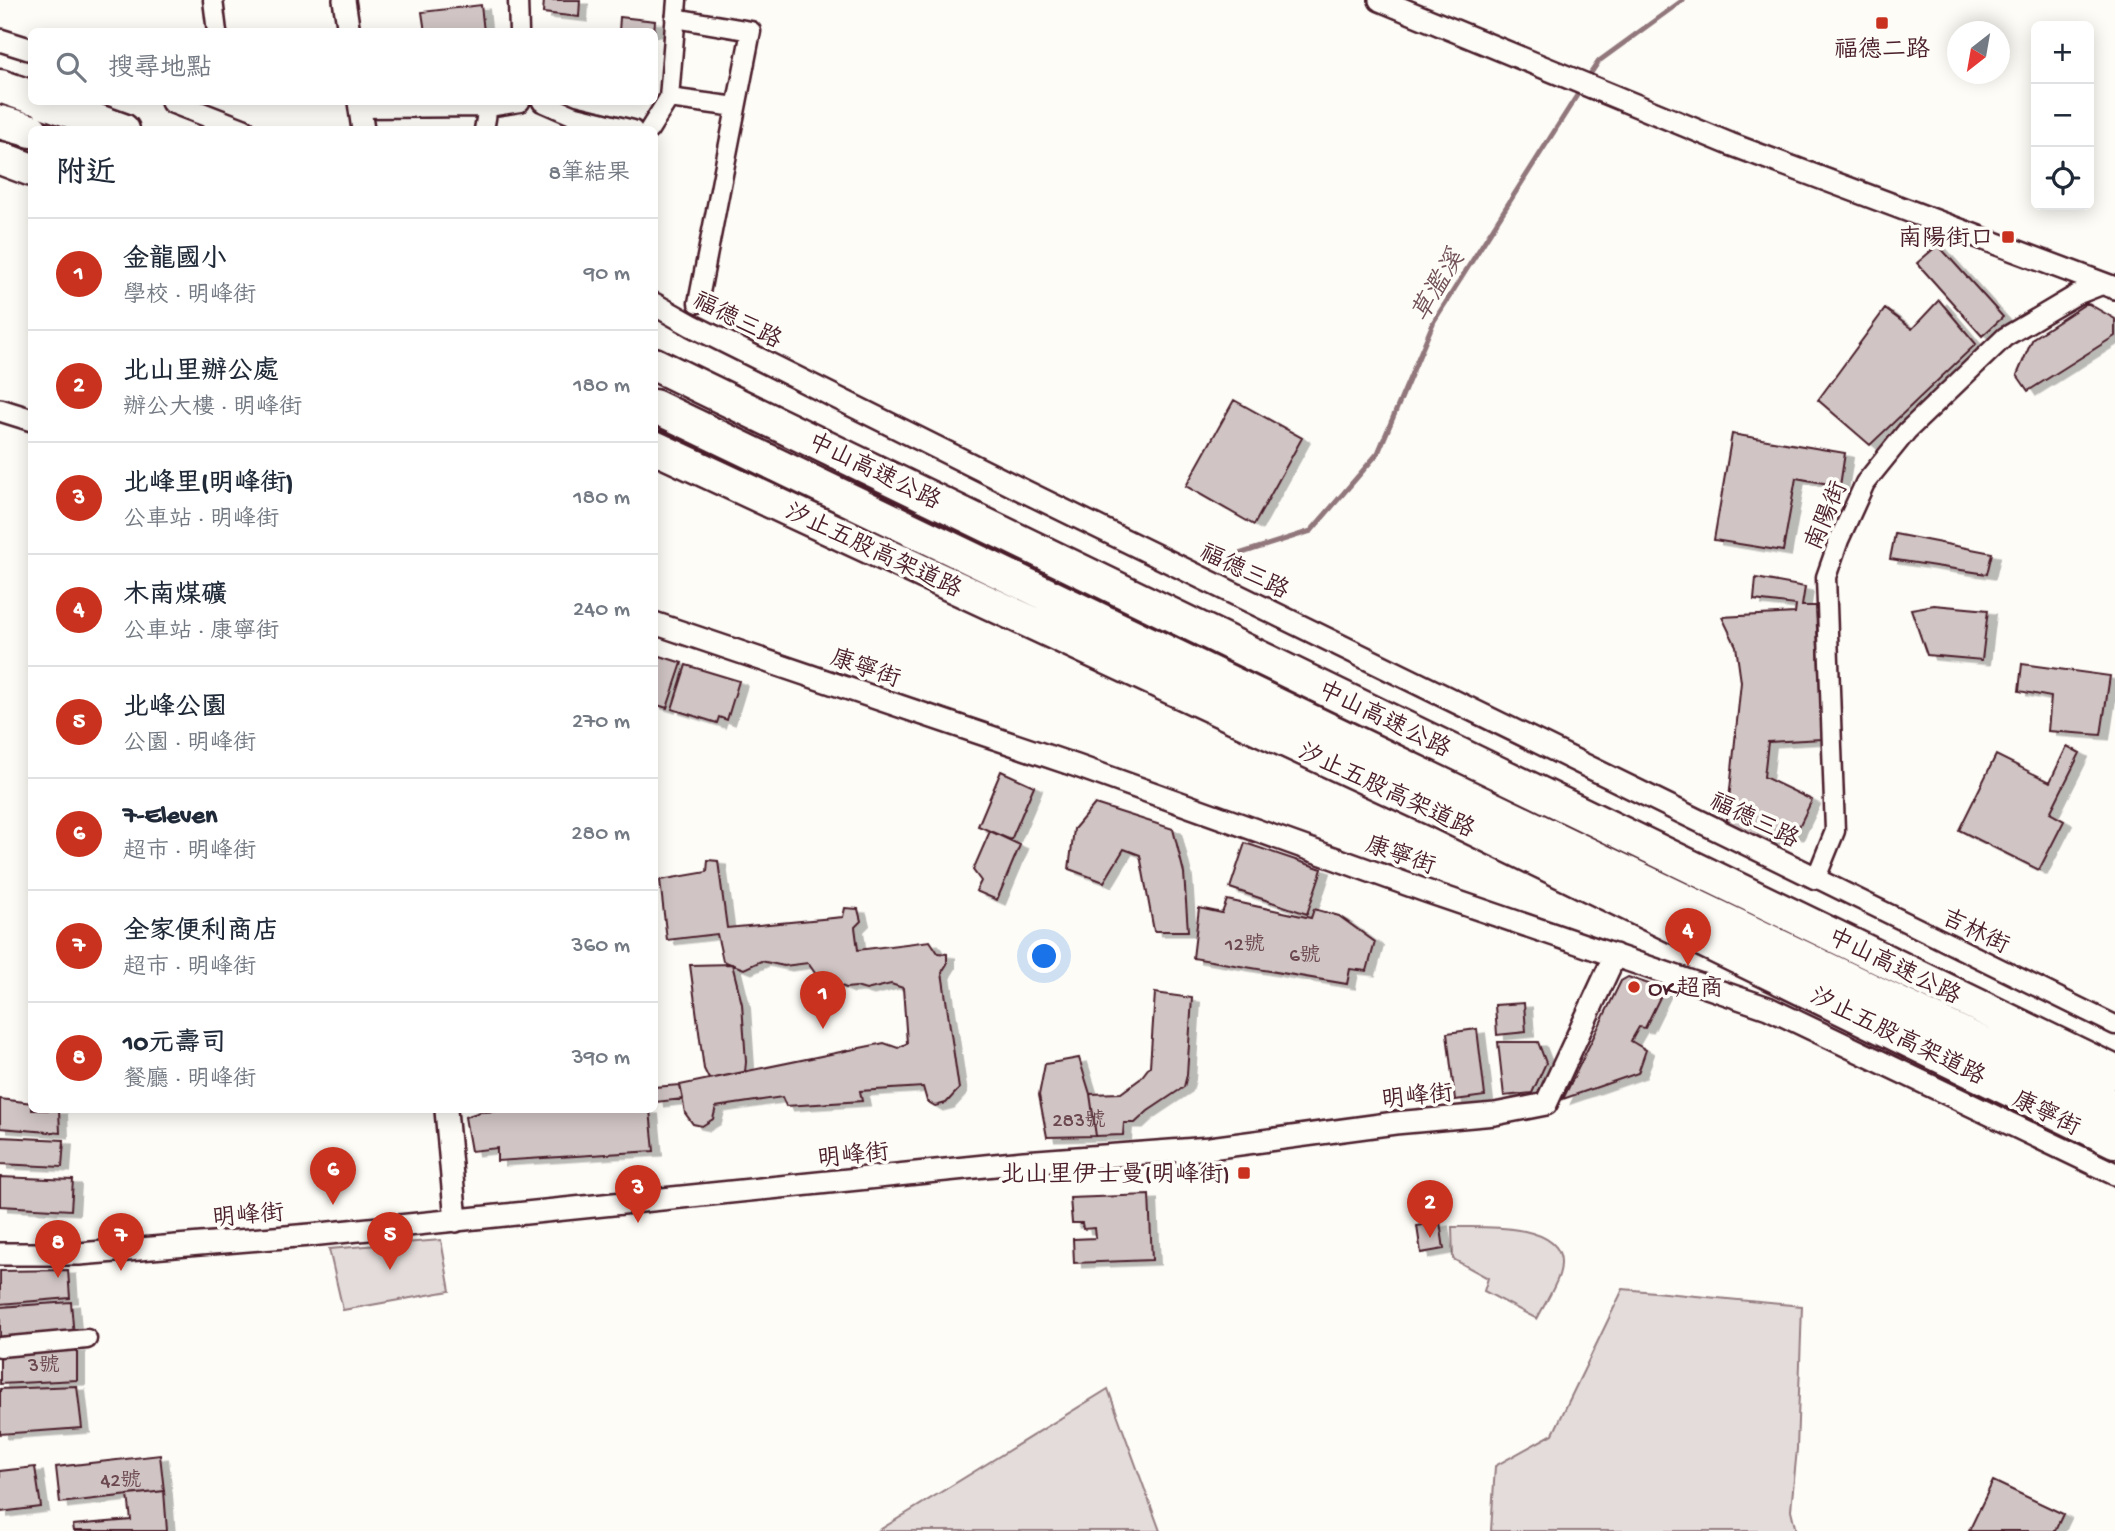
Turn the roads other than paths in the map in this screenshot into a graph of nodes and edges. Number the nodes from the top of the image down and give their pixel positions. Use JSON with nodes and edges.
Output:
{"nodes":[{"id":1,"x":213,"y":0,"type":"edge"},
{"id":2,"x":344,"y":0,"type":"edge"},
{"id":3,"x":518,"y":0,"type":"edge"},
{"id":4,"x":1380,"y":0,"type":"edge"},
{"id":5,"x":676,"y":9,"type":"edge"},
{"id":6,"x":216,"y":28,"type":"edge"},
{"id":7,"x":348,"y":28,"type":"edge"},
{"id":8,"x":519,"y":28,"type":"edge"},
{"id":9,"x":0,"y":40,"type":"edge"},
{"id":10,"x":28,"y":49,"type":"edge"},
{"id":11,"x":0,"y":86,"type":"edge"},
{"id":12,"x":28,"y":96,"type":"edge"},
{"id":13,"x":669,"y":98,"type":"junction"},
{"id":14,"x":52,"y":105,"type":"edge"},
{"id":15,"x":180,"y":105,"type":"edge"},
{"id":16,"x":359,"y":105,"type":"edge"},
{"id":17,"x":402,"y":105,"type":"edge"},
{"id":18,"x":501,"y":105,"type":"edge"},
{"id":19,"x":546,"y":105,"type":"edge"},
{"id":20,"x":488,"y":107,"type":"junction"},
{"id":21,"x":736,"y":107,"type":"junction"},
{"id":22,"x":0,"y":122,"type":"edge"},
{"id":23,"x":571,"y":122,"type":"edge"},
{"id":24,"x":112,"y":126,"type":"edge"},
{"id":25,"x":234,"y":126,"type":"edge"},
{"id":26,"x":362,"y":126,"type":"edge"},
{"id":27,"x":485,"y":126,"type":"edge"},
{"id":28,"x":602,"y":126,"type":"edge"},
{"id":29,"x":652,"y":126,"type":"edge"},
{"id":30,"x":28,"y":130,"type":"edge"},
{"id":31,"x":0,"y":158,"type":"edge"},
{"id":32,"x":28,"y":168,"type":"edge"},
{"id":33,"x":2110,"y":286,"type":"edge"},
{"id":34,"x":698,"y":303,"type":"dead end"},
{"id":35,"x":658,"y":306,"type":"edge"},
{"id":36,"x":658,"y":366,"type":"edge"},
{"id":37,"x":658,"y":408,"type":"edge"},
{"id":38,"x":0,"y":410,"type":"edge"},
{"id":39,"x":28,"y":419,"type":"edge"},
{"id":40,"x":658,"y":449,"type":"edge"},
{"id":41,"x":658,"y":624,"type":"edge"},
{"id":42,"x":1816,"y":878,"type":"junction"},
{"id":43,"x":1615,"y":955,"type":"junction"},
{"id":44,"x":2115,"y":1025,"type":"edge"},
{"id":45,"x":2115,"y":1072,"type":"edge"},
{"id":46,"x":2115,"y":1107,"type":"edge"},
{"id":47,"x":446,"y":1113,"type":"edge"},
{"id":48,"x":2115,"y":1141,"type":"edge"},
{"id":49,"x":2115,"y":1174,"type":"edge"},
{"id":50,"x":456,"y":1221,"type":"junction"},
{"id":51,"x":0,"y":1254,"type":"edge"},
{"id":52,"x":87,"y":1339,"type":"dead end"},
{"id":53,"x":0,"y":1347,"type":"edge"}],
"edges":[{"from":1,"to":6,"type":"street"},
{"from":2,"to":7,"type":"street"},
{"from":3,"to":8,"type":"street"},
{"from":4,"to":33,"type":"street"},
{"from":5,"to":13,"type":"street"},
{"from":5,"to":21,"type":"street"},
{"from":9,"to":10,"type":"street"},
{"from":11,"to":12,"type":"highway"},
{"from":13,"to":21,"type":"street"},
{"from":13,"to":29,"type":"street"},
{"from":14,"to":24,"type":"highway"},
{"from":15,"to":25,"type":"street"},
{"from":16,"to":26,"type":"street"},
{"from":17,"to":20,"type":"street"},
{"from":18,"to":20,"type":"street"},
{"from":19,"to":23,"type":"street"},
{"from":20,"to":27,"type":"street"},
{"from":21,"to":34,"type":"street"},
{"from":22,"to":30,"type":"highway"},
{"from":23,"to":28,"type":"street"},
{"from":31,"to":32,"type":"highway"},
{"from":33,"to":42,"type":"street","name":"南陽街"},
{"from":35,"to":42,"type":"street","name":"福德三路"},
{"from":36,"to":45,"type":"highway","name":"中山高速公路"},
{"from":37,"to":46,"type":"highway","name":"中山高速公路"},
{"from":38,"to":39,"type":"street"},
{"from":40,"to":48,"type":"highway","name":"汐止五股高架道路"},
{"from":41,"to":43,"type":"street","name":"康寧街"},
{"from":42,"to":44,"type":"street","name":"吉林街"},
{"from":43,"to":49,"type":"street","name":"康寧街"},
{"from":43,"to":50,"type":"street","name":"明峰街"},
{"from":47,"to":50,"type":"street"},
{"from":50,"to":51,"type":"street","name":"明峰街"},
{"from":52,"to":53,"type":"street"}]}
